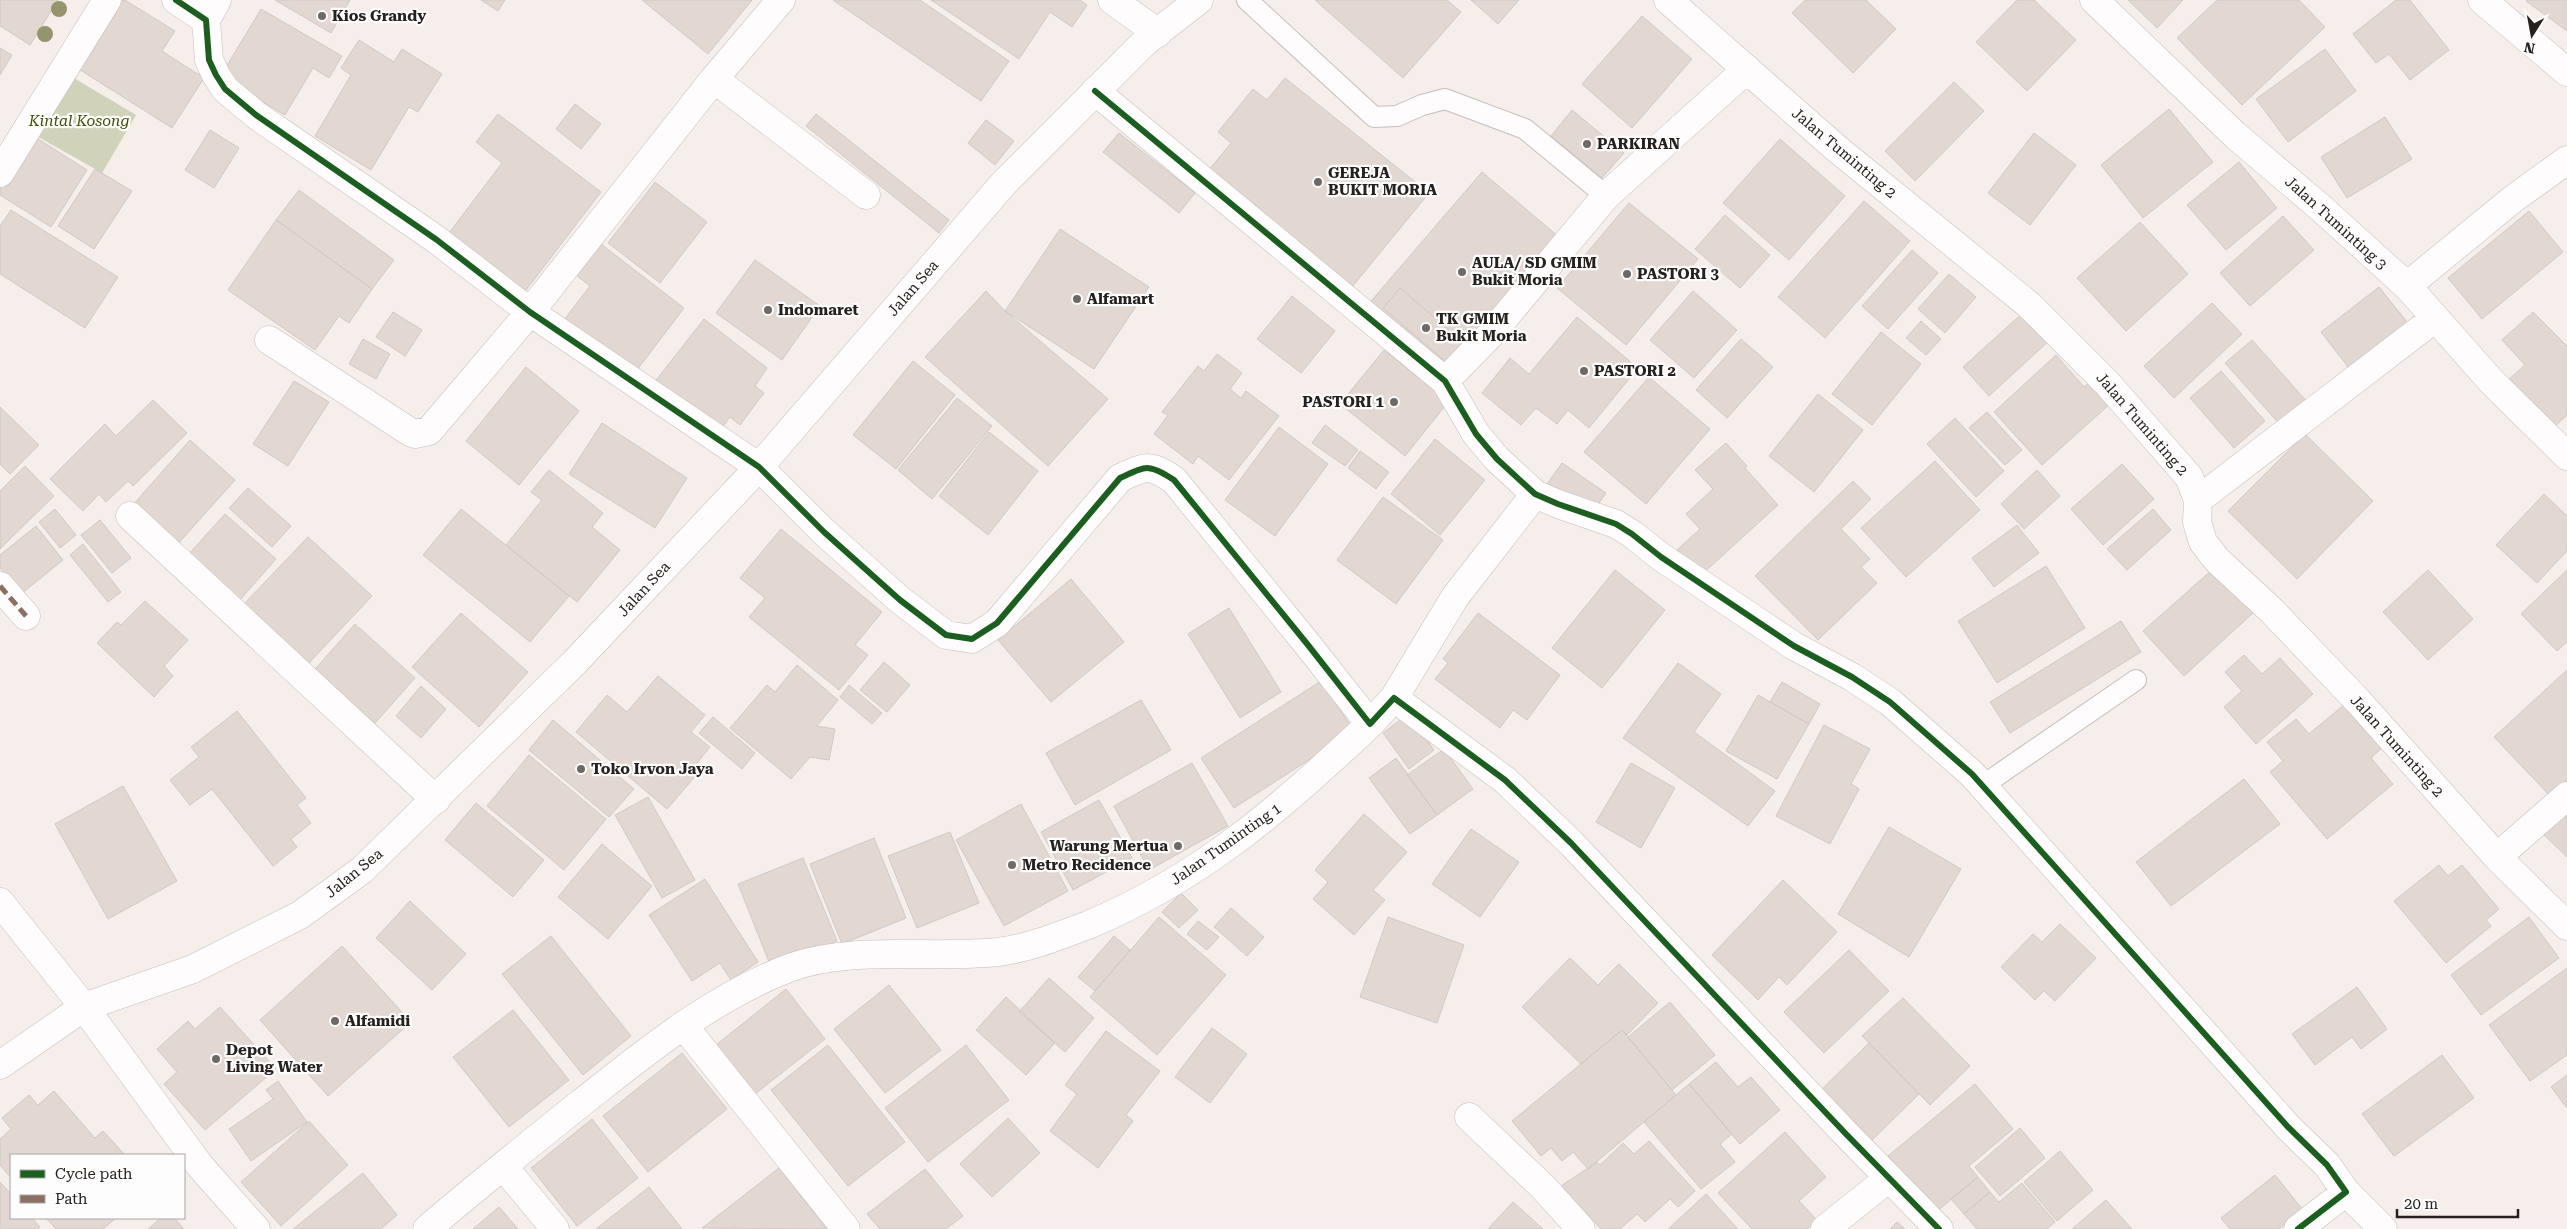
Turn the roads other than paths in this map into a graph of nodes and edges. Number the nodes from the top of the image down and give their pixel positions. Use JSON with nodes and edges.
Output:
{"nodes":[{"id":1,"x":107,"y":0,"type":"edge"},
{"id":2,"x":176,"y":0,"type":"edge"},
{"id":3,"x":781,"y":0,"type":"edge"},
{"id":4,"x":1112,"y":0,"type":"edge"},
{"id":5,"x":1199,"y":0,"type":"edge"},
{"id":6,"x":1247,"y":0,"type":"edge"},
{"id":7,"x":1668,"y":0,"type":"edge"},
{"id":8,"x":2094,"y":0,"type":"edge"},
{"id":9,"x":2482,"y":0,"type":"edge"},
{"id":10,"x":211,"y":10,"type":"edge"},
{"id":11,"x":1158,"y":33,"type":"junction"},
{"id":12,"x":1747,"y":69,"type":"junction"},
{"id":13,"x":2567,"y":72,"type":"edge"},
{"id":14,"x":714,"y":79,"type":"junction"},
{"id":15,"x":1095,"y":91,"type":"junction"},
{"id":16,"x":2567,"y":160,"type":"edge"},
{"id":17,"x":0,"y":173,"type":"edge"},
{"id":18,"x":866,"y":195,"type":"dead end"},
{"id":19,"x":1606,"y":196,"type":"junction"},
{"id":20,"x":2407,"y":286,"type":"junction"},
{"id":21,"x":530,"y":312,"type":"junction"},
{"id":22,"x":2434,"y":319,"type":"junction"},
{"id":23,"x":269,"y":340,"type":"dead end"},
{"id":24,"x":1446,"y":381,"type":"junction"},
{"id":25,"x":2567,"y":456,"type":"edge"},
{"id":26,"x":759,"y":467,"type":"junction"},
{"id":27,"x":1535,"y":494,"type":"junction"},
{"id":28,"x":2198,"y":500,"type":"junction"},
{"id":29,"x":130,"y":516,"type":"dead end"},
{"id":30,"x":0,"y":586,"type":"edge"},
{"id":31,"x":26,"y":616,"type":"dead end"},
{"id":32,"x":2136,"y":680,"type":"dead end"},
{"id":33,"x":1394,"y":698,"type":"junction"},
{"id":34,"x":1370,"y":724,"type":"junction"},
{"id":35,"x":1982,"y":786,"type":"junction"},
{"id":36,"x":2567,"y":796,"type":"edge"},
{"id":37,"x":436,"y":800,"type":"junction"},
{"id":38,"x":2497,"y":857,"type":"junction"},
{"id":39,"x":0,"y":902,"type":"edge"},
{"id":40,"x":2567,"y":926,"type":"edge"},
{"id":41,"x":84,"y":1007,"type":"junction"},
{"id":42,"x":683,"y":1025,"type":"junction"},
{"id":43,"x":0,"y":1065,"type":"edge"},
{"id":44,"x":1469,"y":1117,"type":"dead end"},
{"id":45,"x":503,"y":1166,"type":"junction"},
{"id":46,"x":1889,"y":1178,"type":"junction"},
{"id":47,"x":2346,"y":1192,"type":"junction"},
{"id":48,"x":256,"y":1229,"type":"edge"},
{"id":49,"x":427,"y":1229,"type":"edge"},
{"id":50,"x":555,"y":1229,"type":"edge"},
{"id":51,"x":846,"y":1229,"type":"edge"},
{"id":52,"x":1581,"y":1229,"type":"edge"},
{"id":53,"x":1825,"y":1229,"type":"edge"},
{"id":54,"x":1940,"y":1229,"type":"edge"},
{"id":55,"x":2298,"y":1229,"type":"edge"},
{"id":56,"x":2383,"y":1229,"type":"edge"}],
"edges":[{"from":1,"to":17,"type":"street"},
{"from":2,"to":10,"type":"street"},
{"from":3,"to":14,"type":"street"},
{"from":4,"to":11,"type":"street"},
{"from":5,"to":11,"type":"street","name":"Jalan Sea"},
{"from":6,"to":19,"type":"lane"},
{"from":7,"to":12,"type":"street","name":"Jalan Tuminting 2"},
{"from":8,"to":20,"type":"street","name":"Jalan Tuminting 3"},
{"from":9,"to":13,"type":"street"},
{"from":10,"to":21,"type":"street"},
{"from":11,"to":15,"type":"street","name":"Jalan Sea"},
{"from":12,"to":19,"type":"street"},
{"from":12,"to":28,"type":"street","name":"Jalan Tuminting 2"},
{"from":14,"to":18,"type":"street"},
{"from":14,"to":21,"type":"street"},
{"from":15,"to":24,"type":"street"},
{"from":15,"to":26,"type":"street","name":"Jalan Sea"},
{"from":16,"to":20,"type":"street"},
{"from":19,"to":24,"type":"street"},
{"from":20,"to":22,"type":"street","name":"Jalan Tuminting 3"},
{"from":21,"to":23,"type":"street"},
{"from":21,"to":26,"type":"street"},
{"from":22,"to":25,"type":"street","name":"Jalan Tuminting 3"},
{"from":22,"to":28,"type":"street"},
{"from":24,"to":27,"type":"street"},
{"from":26,"to":34,"type":"street"},
{"from":26,"to":37,"type":"street","name":"Jalan Sea"},
{"from":27,"to":33,"type":"street","name":"Jalan Tuminting 1"},
{"from":27,"to":35,"type":"street"},
{"from":28,"to":38,"type":"street","name":"Jalan Tuminting 2"},
{"from":29,"to":37,"type":"street"},
{"from":30,"to":31,"type":"street"},
{"from":32,"to":35,"type":"lane"},
{"from":33,"to":34,"type":"street","name":"Jalan Tuminting 1"},
{"from":33,"to":46,"type":"street"},
{"from":34,"to":42,"type":"street","name":"Jalan Tuminting 1"},
{"from":35,"to":47,"type":"street"},
{"from":36,"to":38,"type":"street"},
{"from":37,"to":41,"type":"street","name":"Jalan Sea"},
{"from":38,"to":40,"type":"street","name":"Jalan Tuminting 2"},
{"from":39,"to":41,"type":"street"},
{"from":41,"to":43,"type":"street","name":"Jalan Sea"},
{"from":41,"to":48,"type":"street"},
{"from":42,"to":45,"type":"street","name":"Jalan Tuminting 1"},
{"from":42,"to":51,"type":"street"},
{"from":44,"to":52,"type":"street"},
{"from":45,"to":49,"type":"street","name":"Jalan Tuminting 1"},
{"from":45,"to":50,"type":"street"},
{"from":46,"to":53,"type":"street"},
{"from":46,"to":54,"type":"street"},
{"from":47,"to":55,"type":"street"},
{"from":47,"to":56,"type":"street"}]}
